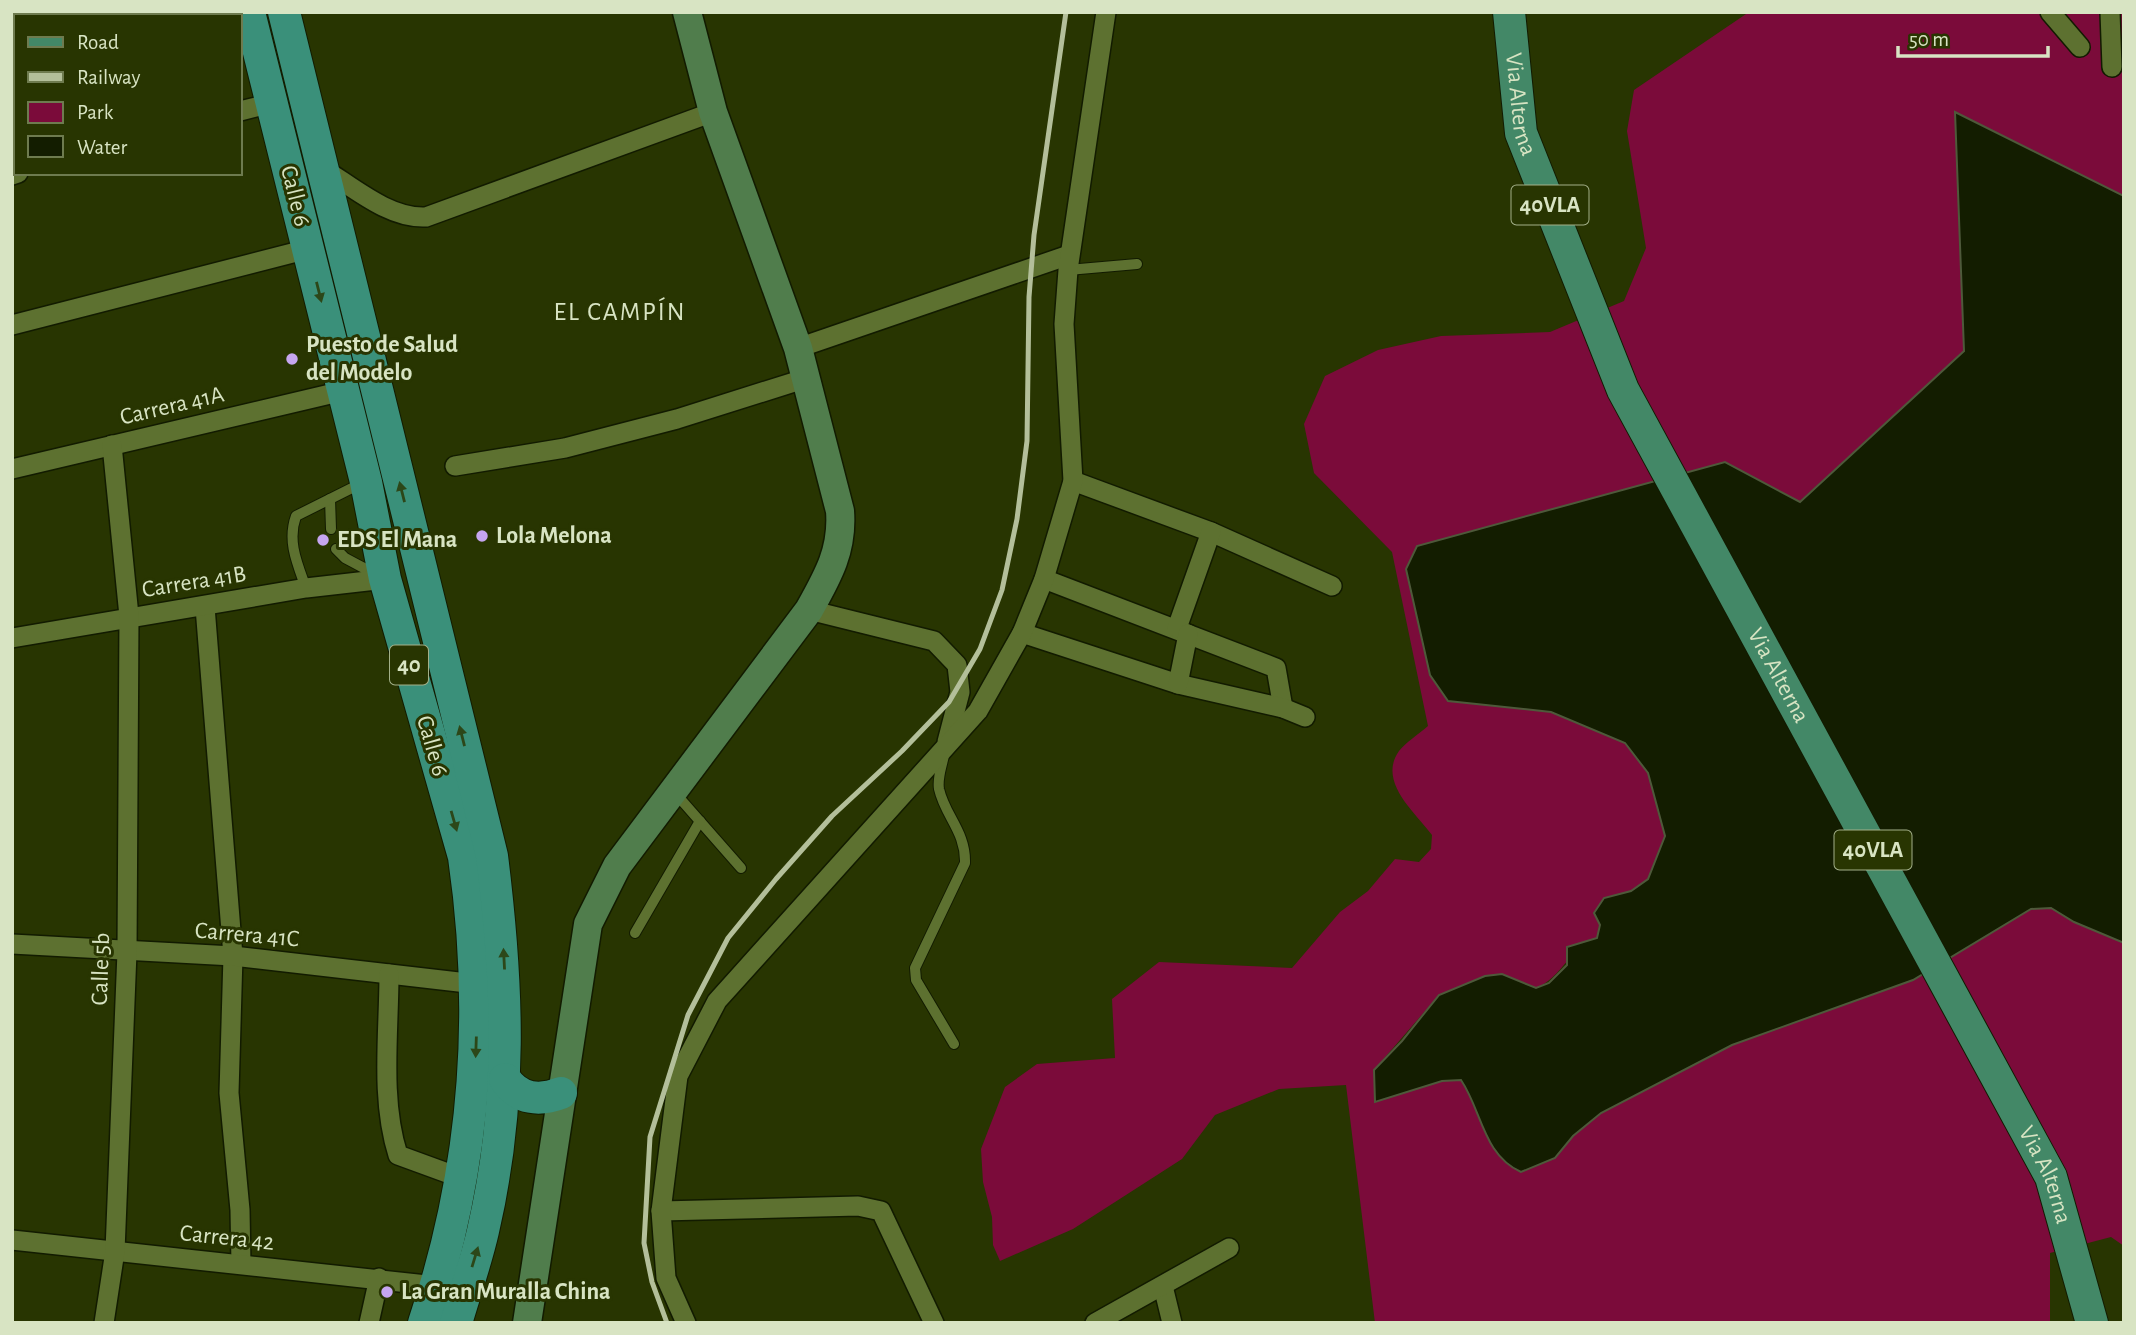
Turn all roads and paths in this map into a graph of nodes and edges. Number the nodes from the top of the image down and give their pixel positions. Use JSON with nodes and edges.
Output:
{"nodes":[{"id":1,"x":249,"y":12,"type":"edge"},
{"id":2,"x":284,"y":12,"type":"edge"},
{"id":3,"x":687,"y":12,"type":"edge"},
{"id":4,"x":1106,"y":12,"type":"edge"},
{"id":5,"x":1509,"y":12,"type":"edge"},
{"id":6,"x":2050,"y":12,"type":"edge"},
{"id":7,"x":2110,"y":12,"type":"edge"},
{"id":8,"x":2080,"y":47,"type":"dead end"},
{"id":9,"x":2112,"y":66,"type":"dead end"},
{"id":10,"x":272,"y":103,"type":"junction"},
{"id":11,"x":242,"y":110,"type":"edge"},
{"id":12,"x":713,"y":112,"type":"junction"},
{"id":13,"x":322,"y":168,"type":"junction"},
{"id":14,"x":308,"y":249,"type":"junction"},
{"id":15,"x":1069,"y":263,"type":"junction"},
{"id":16,"x":1137,"y":264,"type":"dead end"},
{"id":17,"x":12,"y":326,"type":"edge"},
{"id":18,"x":799,"y":348,"type":"junction"},
{"id":19,"x":807,"y":377,"type":"junction"},
{"id":20,"x":343,"y":391,"type":"junction"},
{"id":21,"x":112,"y":445,"type":"junction"},
{"id":22,"x":455,"y":466,"type":"dead end"},
{"id":23,"x":12,"y":469,"type":"edge"},
{"id":24,"x":1073,"y":481,"type":"junction"},
{"id":25,"x":366,"y":482,"type":"junction"},
{"id":26,"x":330,"y":499,"type":"junction"},
{"id":27,"x":331,"y":528,"type":"dead end"},
{"id":28,"x":1211,"y":532,"type":"junction"},
{"id":29,"x":336,"y":549,"type":"dead end"},
{"id":30,"x":385,"y":579,"type":"junction"},
{"id":31,"x":1044,"y":579,"type":"junction"},
{"id":32,"x":1332,"y":586,"type":"dead end"},
{"id":33,"x":306,"y":588,"type":"junction"},
{"id":34,"x":205,"y":607,"type":"junction"},
{"id":35,"x":809,"y":610,"type":"junction"},
{"id":36,"x":129,"y":616,"type":"junction"},
{"id":37,"x":1182,"y":631,"type":"junction"},
{"id":38,"x":1022,"y":633,"type":"junction"},
{"id":39,"x":12,"y":638,"type":"edge"},
{"id":40,"x":1178,"y":684,"type":"junction"},
{"id":41,"x":1283,"y":708,"type":"junction"},
{"id":42,"x":1305,"y":717,"type":"dead end"},
{"id":43,"x":947,"y":746,"type":"junction"},
{"id":44,"x":673,"y":791,"type":"junction"},
{"id":45,"x":700,"y":821,"type":"junction"},
{"id":46,"x":741,"y":868,"type":"dead end"},
{"id":47,"x":635,"y":933,"type":"dead end"},
{"id":48,"x":12,"y":944,"type":"edge"},
{"id":49,"x":127,"y":952,"type":"junction"},
{"id":50,"x":233,"y":956,"type":"junction"},
{"id":51,"x":389,"y":974,"type":"junction"},
{"id":52,"x":476,"y":984,"type":"junction"},
{"id":53,"x":954,"y":1044,"type":"dead end"},
{"id":54,"x":505,"y":1080,"type":"junction"},
{"id":55,"x":561,"y":1093,"type":"junction"},
{"id":56,"x":461,"y":1178,"type":"junction"},
{"id":57,"x":661,"y":1211,"type":"junction"},
{"id":58,"x":12,"y":1240,"type":"edge"},
{"id":59,"x":1229,"y":1248,"type":"dead end"},
{"id":60,"x":115,"y":1251,"type":"junction"},
{"id":61,"x":241,"y":1264,"type":"junction"},
{"id":62,"x":379,"y":1278,"type":"junction"},
{"id":63,"x":436,"y":1286,"type":"junction"},
{"id":64,"x":1163,"y":1286,"type":"junction"},
{"id":65,"x":104,"y":1323,"type":"edge"},
{"id":66,"x":369,"y":1323,"type":"edge"},
{"id":67,"x":424,"y":1323,"type":"edge"},
{"id":68,"x":456,"y":1323,"type":"edge"},
{"id":69,"x":527,"y":1323,"type":"edge"},
{"id":70,"x":686,"y":1323,"type":"edge"},
{"id":71,"x":934,"y":1323,"type":"edge"},
{"id":72,"x":1095,"y":1323,"type":"edge"},
{"id":73,"x":1171,"y":1323,"type":"edge"},
{"id":74,"x":2092,"y":1323,"type":"edge"}],
"edges":[{"from":1,"to":10,"type":"highway","name":"Calle 6","number":"40"},
{"from":2,"to":13,"type":"highway","name":"Calle 6","number":"40"},
{"from":3,"to":12,"type":"main road"},
{"from":4,"to":15,"type":"street"},
{"from":5,"to":74,"type":"main road","name":"Via Alterna","number":"40VLA"},
{"from":6,"to":8,"type":"street"},
{"from":7,"to":9,"type":"street"},
{"from":10,"to":11,"type":"street"},
{"from":10,"to":14,"type":"highway","name":"Calle 6","number":"40"},
{"from":12,"to":13,"type":"street"},
{"from":12,"to":18,"type":"main road"},
{"from":54,"to":13,"type":"highway","name":"Calle 6","number":"40","one_way":true},
{"from":14,"to":17,"type":"street"},
{"from":14,"to":20,"type":"highway","name":"Calle 6","number":"40","one_way":true},
{"from":15,"to":16,"type":"lane"},
{"from":15,"to":18,"type":"street"},
{"from":15,"to":24,"type":"street"},
{"from":18,"to":19,"type":"main road"},
{"from":19,"to":22,"type":"street"},
{"from":19,"to":35,"type":"main road"},
{"from":20,"to":21,"type":"street","name":"Carrera 41A"},
{"from":20,"to":25,"type":"highway","name":"Calle 6","number":"40"},
{"from":21,"to":23,"type":"street","name":"Carrera 41A"},
{"from":21,"to":36,"type":"street","name":"Calle 5b"},
{"from":24,"to":28,"type":"street"},
{"from":24,"to":31,"type":"street"},
{"from":25,"to":26,"type":"lane"},
{"from":25,"to":30,"type":"highway","name":"Calle 6","number":"40"},
{"from":26,"to":27,"type":"lane"},
{"from":26,"to":33,"type":"lane"},
{"from":28,"to":32,"type":"street"},
{"from":28,"to":37,"type":"street"},
{"from":29,"to":30,"type":"lane"},
{"from":30,"to":33,"type":"street","name":"Carrera 41B"},
{"from":30,"to":52,"type":"highway","name":"Calle 6","number":"40","one_way":true},
{"from":31,"to":37,"type":"street"},
{"from":31,"to":38,"type":"street"},
{"from":33,"to":34,"type":"street","name":"Carrera 41B"},
{"from":34,"to":36,"type":"street","name":"Carrera 41B"},
{"from":34,"to":50,"type":"street"},
{"from":35,"to":43,"type":"street"},
{"from":35,"to":44,"type":"main road"},
{"from":36,"to":39,"type":"street","name":"Carrera 41B"},
{"from":36,"to":49,"type":"street","name":"Calle 5b"},
{"from":37,"to":40,"type":"street"},
{"from":37,"to":41,"type":"street"},
{"from":38,"to":40,"type":"street"},
{"from":38,"to":43,"type":"street"},
{"from":40,"to":41,"type":"street"},
{"from":41,"to":42,"type":"street"},
{"from":43,"to":53,"type":"lane"},
{"from":43,"to":57,"type":"street"},
{"from":44,"to":45,"type":"lane"},
{"from":44,"to":55,"type":"main road"},
{"from":45,"to":46,"type":"lane"},
{"from":45,"to":47,"type":"lane"},
{"from":48,"to":49,"type":"street","name":"Carrera 41C"},
{"from":49,"to":50,"type":"street","name":"Carrera 41C"},
{"from":49,"to":60,"type":"street","name":"Calle 5b"},
{"from":50,"to":51,"type":"street","name":"Carrera 41C"},
{"from":50,"to":61,"type":"street"},
{"from":51,"to":52,"type":"street","name":"Carrera 41C"},
{"from":51,"to":56,"type":"street"},
{"from":52,"to":56,"type":"highway","name":"Calle 6","number":"40","one_way":true},
{"from":54,"to":55,"type":"highway"},
{"from":68,"to":54,"type":"highway","name":"Calle 6","number":"40","one_way":true},
{"from":55,"to":69,"type":"main road"},
{"from":56,"to":63,"type":"highway","name":"Calle 6","number":"40"},
{"from":57,"to":70,"type":"street"},
{"from":57,"to":71,"type":"street"},
{"from":58,"to":60,"type":"street","name":"Carrera 42"},
{"from":59,"to":64,"type":"street"},
{"from":60,"to":61,"type":"street","name":"Carrera 42"},
{"from":60,"to":65,"type":"street","name":"Calle 5b"},
{"from":61,"to":62,"type":"street","name":"Carrera 42"},
{"from":62,"to":63,"type":"street","name":"Carrera 42"},
{"from":62,"to":66,"type":"street"},
{"from":63,"to":67,"type":"highway","name":"Calle 6","number":"40"},
{"from":64,"to":72,"type":"street"},
{"from":64,"to":73,"type":"street"}]}
